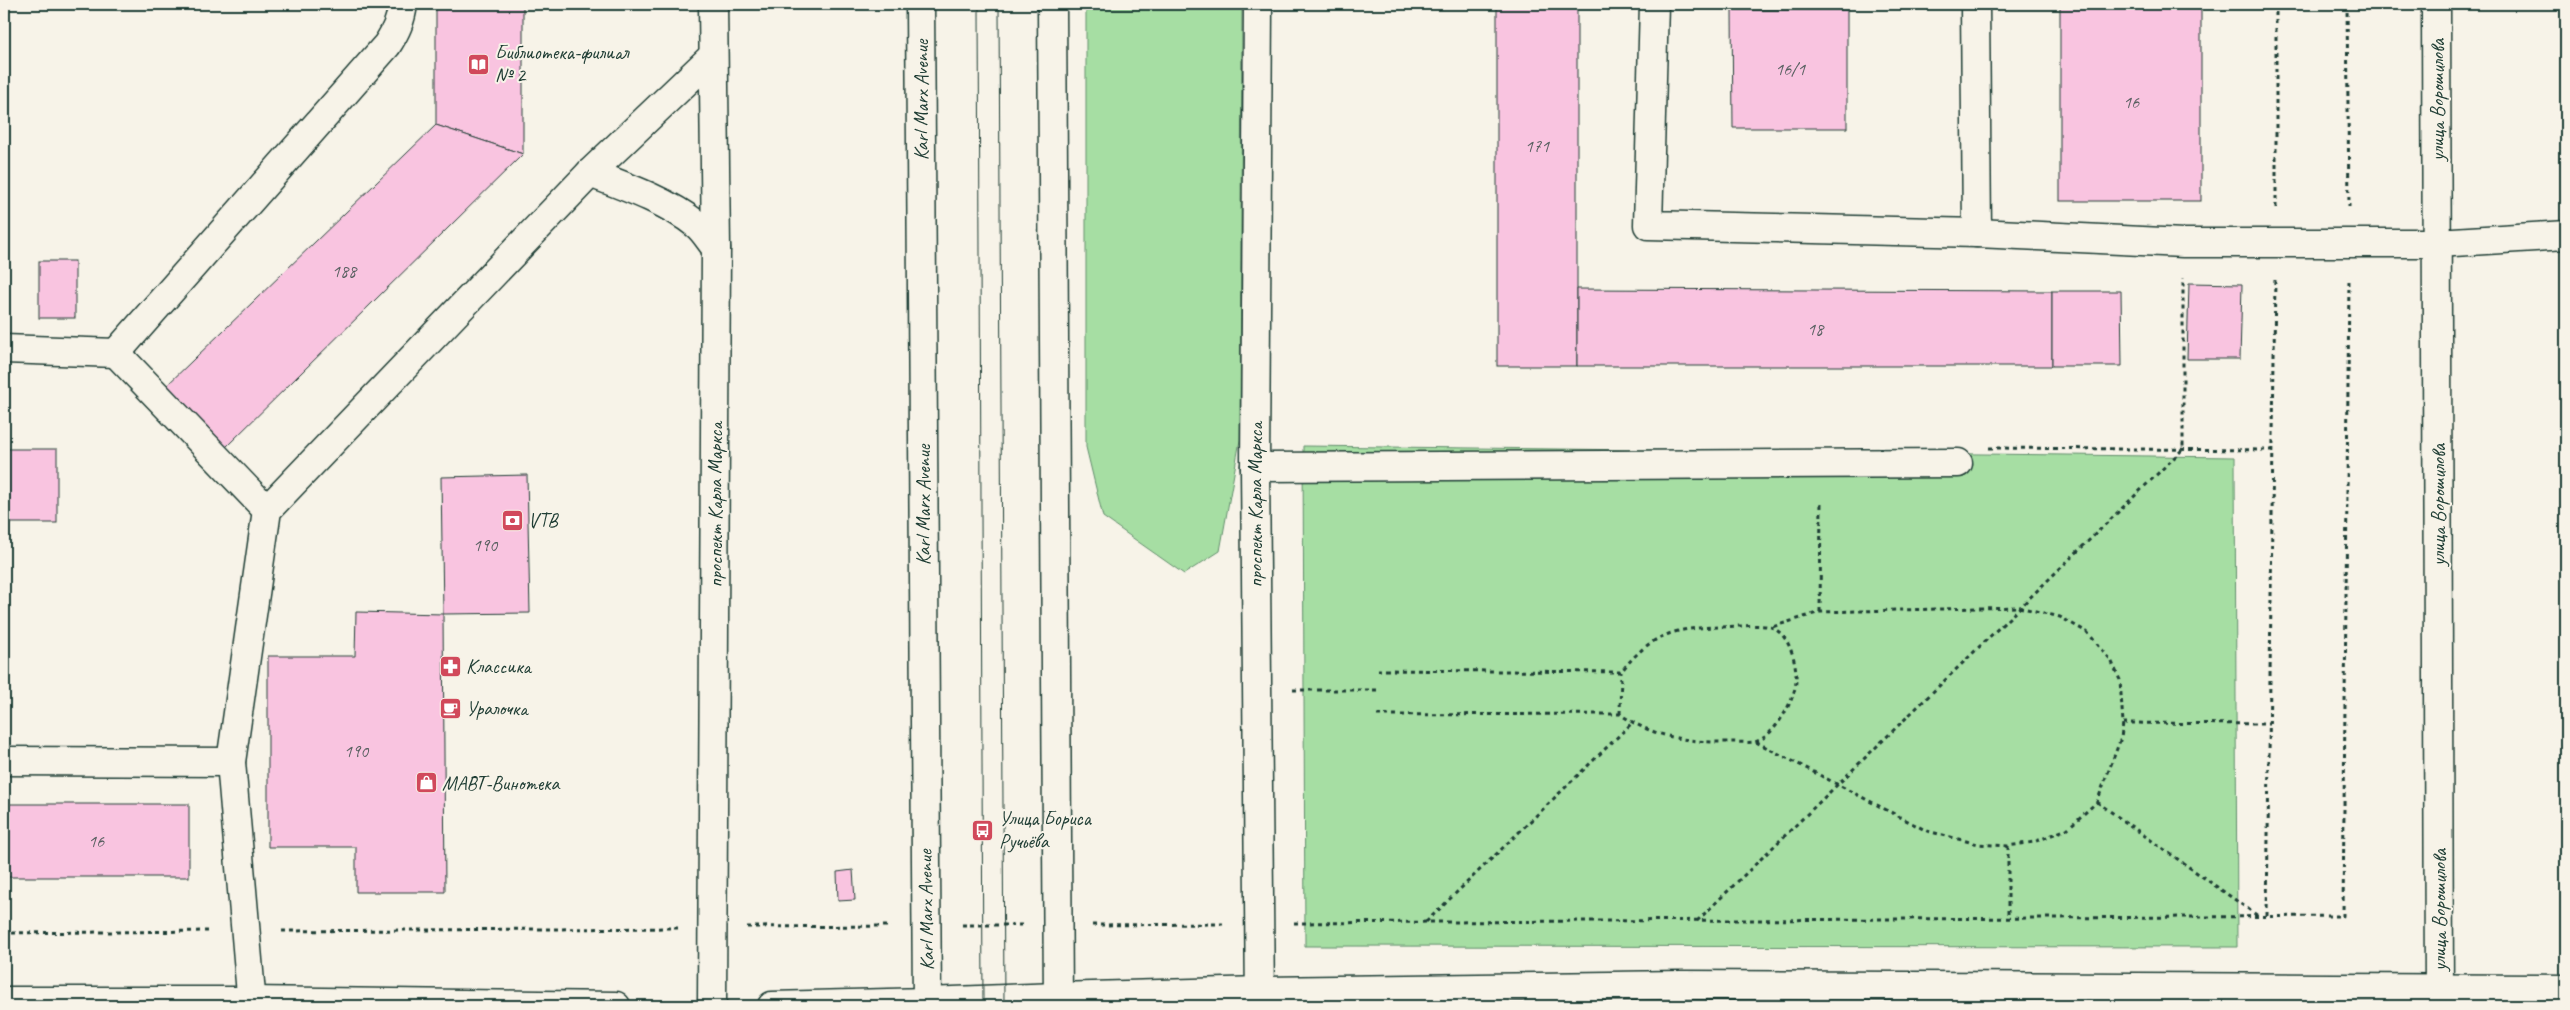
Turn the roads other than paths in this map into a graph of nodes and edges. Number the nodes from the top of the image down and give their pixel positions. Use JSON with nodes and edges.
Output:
{"nodes":[{"id":1,"x":403,"y":4,"type":"edge"},
{"id":2,"x":713,"y":4,"type":"edge"},
{"id":3,"x":920,"y":4,"type":"edge"},
{"id":4,"x":1052,"y":4,"type":"edge"},
{"id":5,"x":1258,"y":4,"type":"edge"},
{"id":6,"x":1654,"y":4,"type":"edge"},
{"id":7,"x":1975,"y":4,"type":"edge"},
{"id":8,"x":2436,"y":4,"type":"edge"},
{"id":9,"x":713,"y":56,"type":"junction"},
{"id":10,"x":590,"y":173,"type":"junction"},
{"id":11,"x":1977,"y":233,"type":"junction"},
{"id":12,"x":2566,"y":235,"type":"edge"},
{"id":13,"x":2437,"y":243,"type":"junction"},
{"id":14,"x":716,"y":248,"type":"junction"},
{"id":15,"x":4,"y":349,"type":"edge"},
{"id":16,"x":116,"y":353,"type":"junction"},
{"id":17,"x":1958,"y":463,"type":"road end"},
{"id":18,"x":1254,"y":467,"type":"junction"},
{"id":19,"x":267,"y":510,"type":"junction"},
{"id":20,"x":4,"y":761,"type":"edge"},
{"id":21,"x":231,"y":762,"type":"junction"},
{"id":22,"x":2566,"y":989,"type":"edge"},
{"id":23,"x":1684,"y":996,"type":"edge"},
{"id":24,"x":2058,"y":996,"type":"edge"},
{"id":25,"x":2439,"y":997,"type":"edge"},
{"id":26,"x":1260,"y":998,"type":"edge"},
{"id":27,"x":4,"y":1001,"type":"edge"},
{"id":28,"x":1058,"y":1002,"type":"edge"},
{"id":29,"x":252,"y":1004,"type":"edge"},
{"id":30,"x":927,"y":1004,"type":"edge"},
{"id":31,"x":616,"y":1006,"type":"edge"},
{"id":32,"x":712,"y":1006,"type":"edge"},
{"id":33,"x":772,"y":1006,"type":"edge"}],
"edges":[{"from":1,"to":16,"type":"street"},
{"from":2,"to":9,"type":"street","name":"проспект Карла Маркса"},
{"from":3,"to":30,"type":"street","name":"Karl Marx Avenue"},
{"from":4,"to":28,"type":"street"},
{"from":5,"to":18,"type":"street","name":"проспект Карла Маркса"},
{"from":6,"to":11,"type":"street"},
{"from":7,"to":11,"type":"street"},
{"from":8,"to":13,"type":"street","name":"улица Ворошилова"},
{"from":9,"to":10,"type":"street"},
{"from":9,"to":14,"type":"street","name":"проспект Карла Маркса"},
{"from":10,"to":14,"type":"street"},
{"from":10,"to":19,"type":"street"},
{"from":11,"to":13,"type":"street"},
{"from":12,"to":13,"type":"street"},
{"from":13,"to":25,"type":"street","name":"улица Ворошилова"},
{"from":14,"to":32,"type":"street","name":"проспект Карла Маркса"},
{"from":15,"to":16,"type":"street"},
{"from":16,"to":19,"type":"street"},
{"from":17,"to":18,"type":"street"},
{"from":18,"to":26,"type":"street","name":"проспект Карла Маркса"},
{"from":19,"to":21,"type":"street"},
{"from":20,"to":21,"type":"street"},
{"from":21,"to":29,"type":"street"},
{"from":22,"to":25,"type":"street"},
{"from":23,"to":24,"type":"street"},
{"from":23,"to":26,"type":"street"},
{"from":24,"to":25,"type":"street"},
{"from":26,"to":28,"type":"street"},
{"from":27,"to":29,"type":"street"},
{"from":28,"to":30,"type":"street"},
{"from":29,"to":31,"type":"street"},
{"from":30,"to":33,"type":"street"}]}
